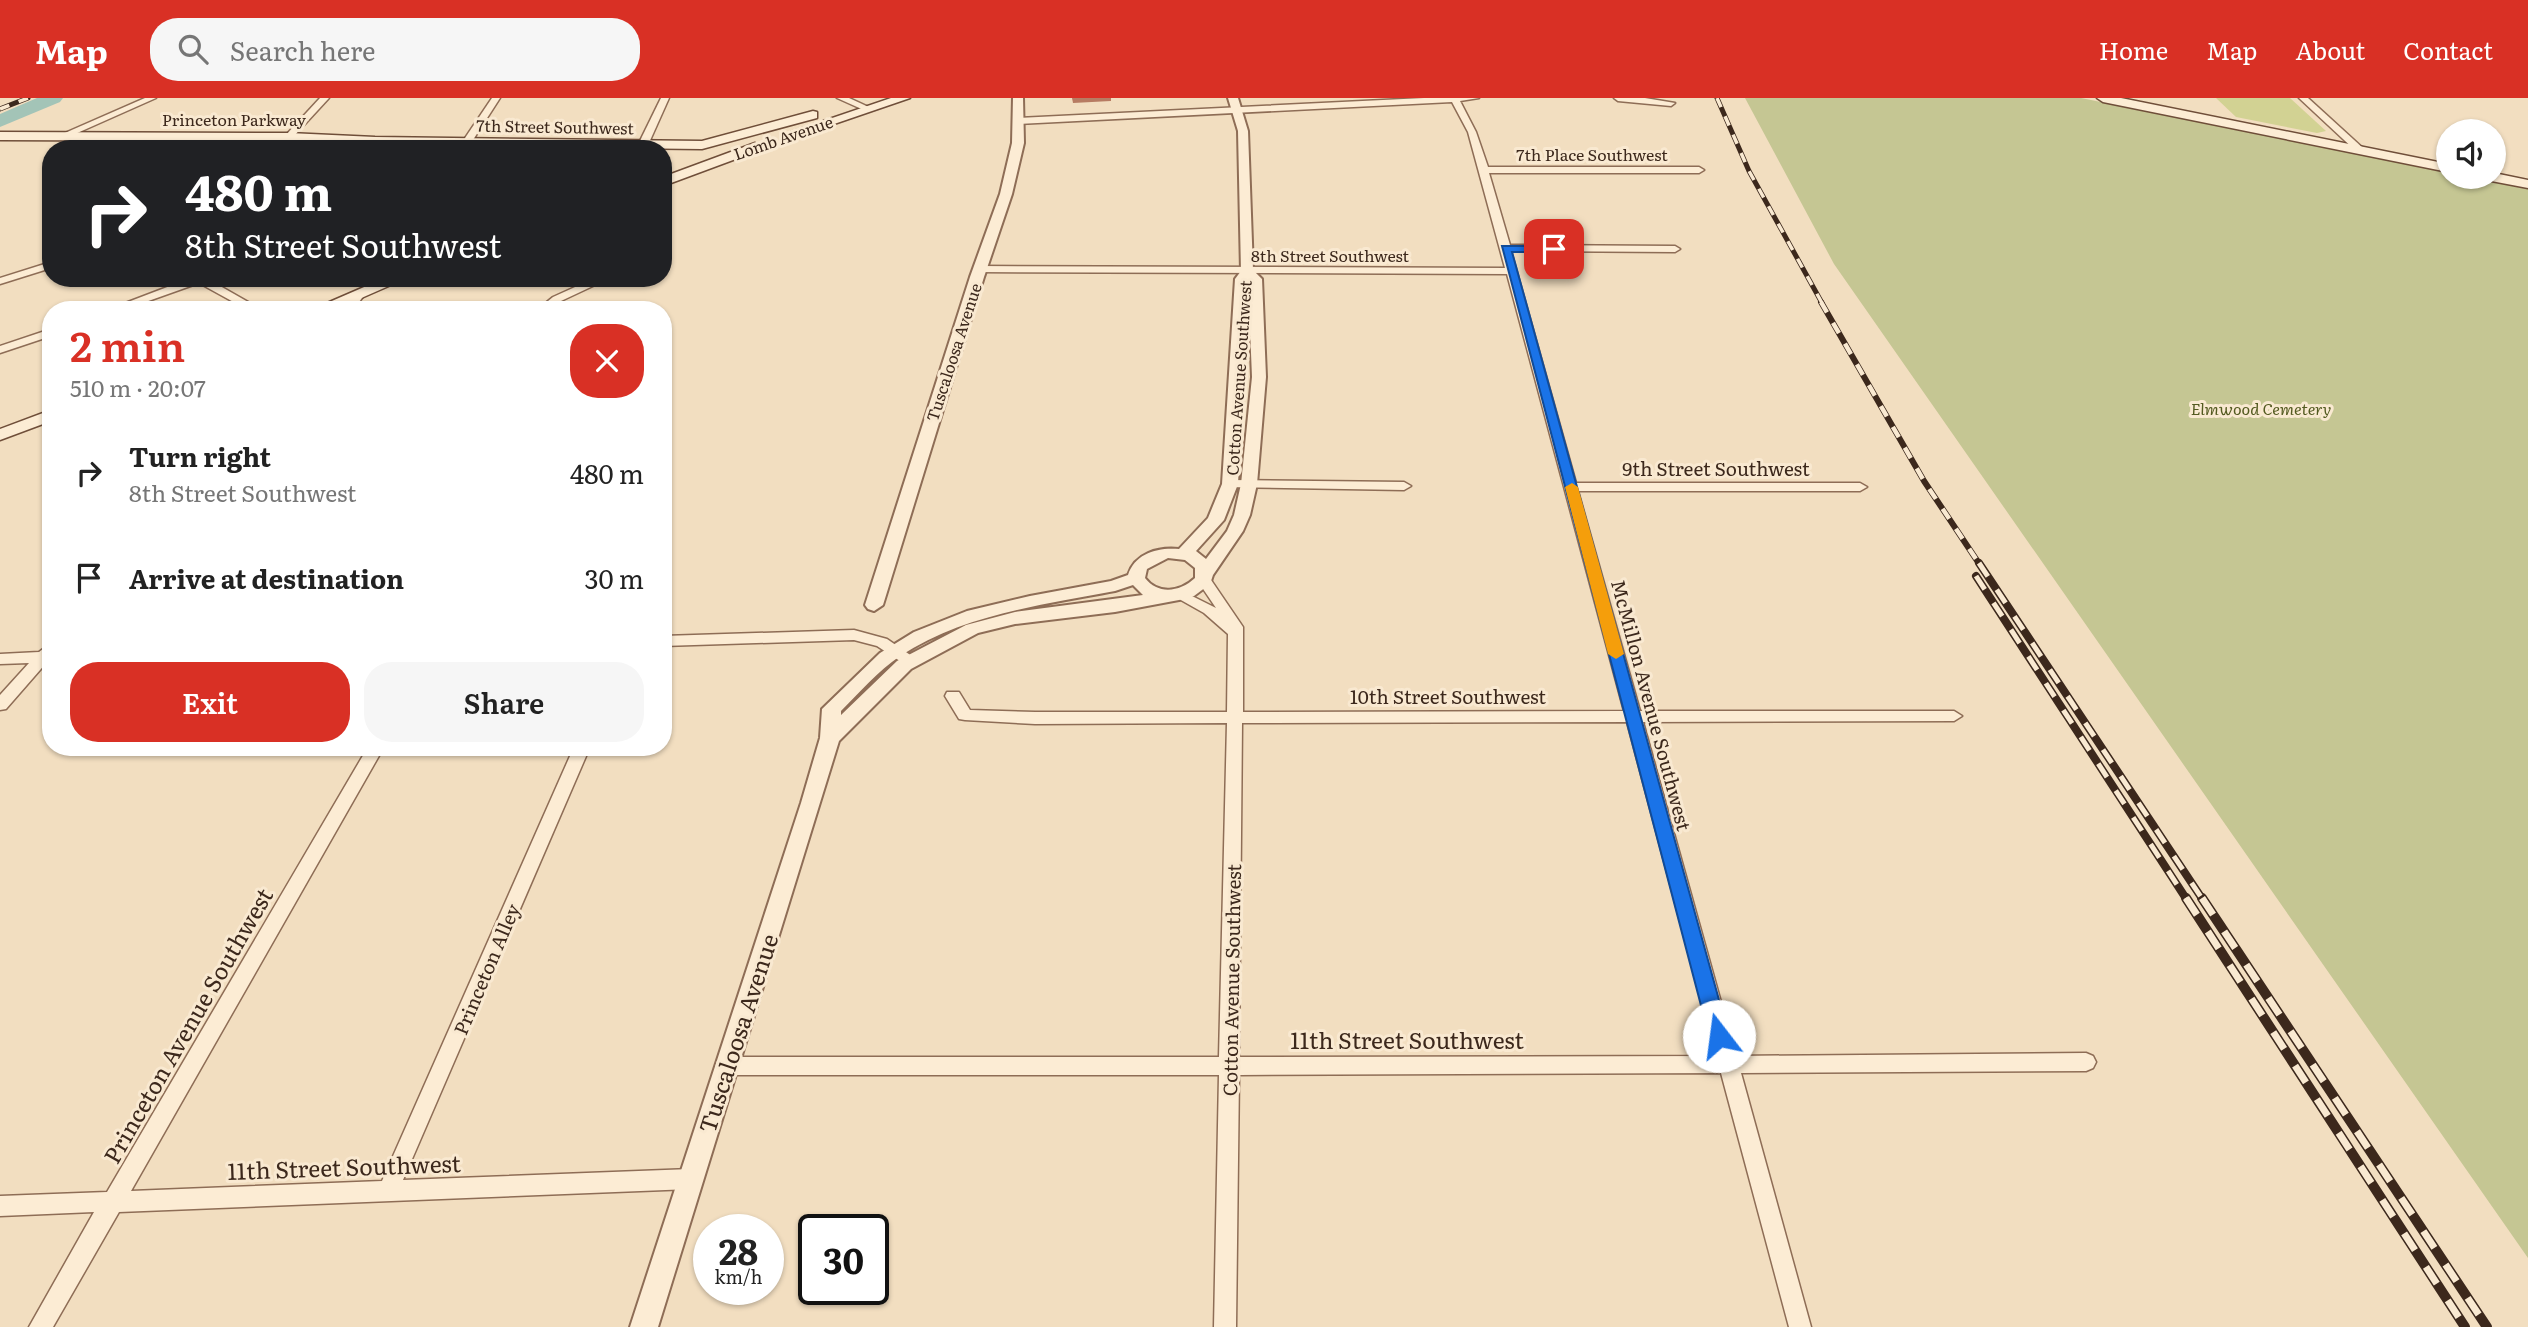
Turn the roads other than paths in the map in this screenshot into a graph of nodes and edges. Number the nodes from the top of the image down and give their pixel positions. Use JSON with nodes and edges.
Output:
{"nodes":[{"id":1,"x":152,"y":98,"type":"edge"},
{"id":2,"x":325,"y":98,"type":"edge"},
{"id":3,"x":496,"y":98,"type":"edge"},
{"id":4,"x":665,"y":98,"type":"edge"},
{"id":5,"x":904,"y":98,"type":"edge"},
{"id":6,"x":1017,"y":98,"type":"edge"},
{"id":7,"x":1475,"y":98,"type":"edge"},
{"id":8,"x":1618,"y":98,"type":"edge"},
{"id":9,"x":2103,"y":98,"type":"edge"},
{"id":10,"x":2303,"y":98,"type":"edge"},
{"id":11,"x":1454,"y":99,"type":"edge"},
{"id":12,"x":855,"y":102,"type":"edge"},
{"id":13,"x":1671,"y":103,"type":"dead end"},
{"id":14,"x":1235,"y":104,"type":"edge"},
{"id":15,"x":813,"y":115,"type":"junction"},
{"id":16,"x":1018,"y":121,"type":"junction"},
{"id":17,"x":0,"y":136,"type":"edge"},
{"id":18,"x":62,"y":136,"type":"junction"},
{"id":19,"x":289,"y":137,"type":"junction"},
{"id":20,"x":286,"y":140,"type":"edge"},
{"id":21,"x":354,"y":140,"type":"edge"},
{"id":22,"x":469,"y":140,"type":"edge"},
{"id":23,"x":645,"y":140,"type":"edge"},
{"id":24,"x":672,"y":145,"type":"edge"},
{"id":25,"x":2361,"y":150,"type":"junction"},
{"id":26,"x":2436,"y":166,"type":"edge"},
{"id":27,"x":672,"y":170,"type":"edge"},
{"id":28,"x":1485,"y":170,"type":"junction"},
{"id":29,"x":1699,"y":170,"type":"dead end"},
{"id":30,"x":672,"y":178,"type":"edge"},
{"id":31,"x":2506,"y":180,"type":"edge"},
{"id":32,"x":2528,"y":184,"type":"edge"},
{"id":33,"x":1506,"y":248,"type":"junction"},
{"id":34,"x":1675,"y":249,"type":"dead end"},
{"id":35,"x":42,"y":268,"type":"edge"},
{"id":36,"x":979,"y":269,"type":"junction"},
{"id":37,"x":1247,"y":271,"type":"junction"},
{"id":38,"x":1510,"y":271,"type":"junction"},
{"id":39,"x":0,"y":281,"type":"edge"},
{"id":40,"x":175,"y":287,"type":"edge"},
{"id":41,"x":215,"y":287,"type":"edge"},
{"id":42,"x":376,"y":287,"type":"edge"},
{"id":43,"x":584,"y":287,"type":"edge"},
{"id":44,"x":360,"y":293,"type":"junction"},
{"id":45,"x":136,"y":301,"type":"edge"},
{"id":46,"x":241,"y":301,"type":"edge"},
{"id":47,"x":341,"y":301,"type":"edge"},
{"id":48,"x":354,"y":301,"type":"edge"},
{"id":49,"x":554,"y":301,"type":"edge"},
{"id":50,"x":42,"y":335,"type":"edge"},
{"id":51,"x":0,"y":350,"type":"edge"},
{"id":52,"x":42,"y":419,"type":"edge"},
{"id":53,"x":0,"y":435,"type":"edge"},
{"id":54,"x":1230,"y":484,"type":"junction"},
{"id":55,"x":1249,"y":484,"type":"junction"},
{"id":56,"x":1404,"y":486,"type":"dead end"},
{"id":57,"x":1572,"y":486,"type":"junction"},
{"id":58,"x":1860,"y":487,"type":"dead end"},
{"id":59,"x":1184,"y":554,"type":"junction"},
{"id":60,"x":1205,"y":576,"type":"junction"},
{"id":61,"x":1136,"y":578,"type":"junction"},
{"id":62,"x":1174,"y":596,"type":"junction"},
{"id":63,"x":874,"y":605,"type":"dead end"},
{"id":64,"x":1234,"y":634,"type":"junction"},
{"id":65,"x":672,"y":641,"type":"edge"},
{"id":66,"x":42,"y":655,"type":"edge"},
{"id":67,"x":903,"y":656,"type":"junction"},
{"id":68,"x":0,"y":659,"type":"edge"},
{"id":69,"x":42,"y":660,"type":"edge"},
{"id":70,"x":953,"y":696,"type":"dead end"},
{"id":71,"x":0,"y":705,"type":"edge"},
{"id":72,"x":1954,"y":716,"type":"dead end"},
{"id":73,"x":1633,"y":717,"type":"junction"},
{"id":74,"x":1235,"y":718,"type":"junction"},
{"id":75,"x":371,"y":756,"type":"edge"},
{"id":76,"x":578,"y":756,"type":"edge"},
{"id":77,"x":1726,"y":1062,"type":"junction"},
{"id":78,"x":2086,"y":1062,"type":"dead end"},
{"id":79,"x":1230,"y":1065,"type":"junction"},
{"id":80,"x":727,"y":1066,"type":"junction"},
{"id":81,"x":691,"y":1179,"type":"junction"},
{"id":82,"x":388,"y":1191,"type":"junction"},
{"id":83,"x":114,"y":1201,"type":"junction"},
{"id":84,"x":0,"y":1206,"type":"edge"},
{"id":85,"x":40,"y":1327,"type":"edge"},
{"id":86,"x":643,"y":1327,"type":"edge"},
{"id":87,"x":1225,"y":1327,"type":"edge"},
{"id":88,"x":1800,"y":1327,"type":"edge"}],
"edges":[{"from":1,"to":18,"type":"street"},
{"from":2,"to":19,"type":"street"},
{"from":3,"to":22,"type":"street"},
{"from":4,"to":23,"type":"street"},
{"from":5,"to":12,"type":"main road","name":"Lomb Avenue"},
{"from":6,"to":16,"type":"street","name":"Tuscaloosa Avenue"},
{"from":7,"to":11,"type":"street"},
{"from":8,"to":13,"type":"street"},
{"from":9,"to":25,"type":"main road"},
{"from":10,"to":25,"type":"street"},
{"from":11,"to":14,"type":"street"},
{"from":11,"to":28,"type":"street","name":"McMillon Avenue Southwest"},
{"from":12,"to":15,"type":"main road","name":"Lomb Avenue"},
{"from":12,"to":30,"type":"main road","name":"Lomb Avenue"},
{"from":14,"to":16,"type":"street"},
{"from":14,"to":37,"type":"street","name":"Cotton Avenue Southwest"},
{"from":15,"to":24,"type":"main road","name":"7th Street Southwest"},
{"from":15,"to":27,"type":"main road","name":"Lomb Avenue"},
{"from":16,"to":36,"type":"street","name":"Tuscaloosa Avenue"},
{"from":17,"to":18,"type":"main road","name":"Princeton Parkway"},
{"from":18,"to":19,"type":"main road","name":"Princeton Parkway"},
{"from":19,"to":20,"type":"street"},
{"from":19,"to":21,"type":"main road","name":"Princeton Parkway"},
{"from":25,"to":26,"type":"main road"},
{"from":28,"to":29,"type":"street","name":"7th Place Southwest"},
{"from":28,"to":33,"type":"street","name":"McMillon Avenue Southwest"},
{"from":31,"to":32,"type":"main road"},
{"from":33,"to":34,"type":"street"},
{"from":33,"to":38,"type":"street","name":"McMillon Avenue Southwest"},
{"from":35,"to":39,"type":"street"},
{"from":36,"to":37,"type":"street","name":"8th Street Southwest"},
{"from":36,"to":63,"type":"street","name":"Tuscaloosa Avenue"},
{"from":37,"to":38,"type":"street","name":"8th Street Southwest"},
{"from":37,"to":54,"type":"street","name":"Cotton Avenue Southwest"},
{"from":37,"to":55,"type":"street","name":"Cotton Avenue Southwest"},
{"from":38,"to":57,"type":"street","name":"McMillon Avenue Southwest"},
{"from":40,"to":45,"type":"street"},
{"from":41,"to":46,"type":"street"},
{"from":42,"to":44,"type":"main road"},
{"from":43,"to":49,"type":"street"},
{"from":44,"to":47,"type":"main road"},
{"from":44,"to":48,"type":"street"},
{"from":50,"to":51,"type":"street"},
{"from":52,"to":53,"type":"main road"},
{"from":54,"to":55,"type":"street"},
{"from":54,"to":59,"type":"street","name":"Cotton Avenue Southwest"},
{"from":55,"to":56,"type":"street"},
{"from":55,"to":60,"type":"street","name":"Cotton Avenue Southwest"},
{"from":57,"to":58,"type":"street","name":"9th Street Southwest"},
{"from":57,"to":73,"type":"street","name":"McMillon Avenue Southwest"},
{"from":59,"to":60,"type":"street"},
{"from":59,"to":61,"type":"street"},
{"from":60,"to":62,"type":"street"},
{"from":60,"to":64,"type":"street","name":"Cotton Avenue Southwest"},
{"from":61,"to":62,"type":"street"},
{"from":61,"to":67,"type":"street"},
{"from":62,"to":64,"type":"street"},
{"from":62,"to":67,"type":"street"},
{"from":64,"to":74,"type":"street","name":"Cotton Avenue Southwest"},
{"from":65,"to":67,"type":"street"},
{"from":66,"to":68,"type":"street"},
{"from":67,"to":80,"type":"street","name":"Tuscaloosa Avenue"},
{"from":69,"to":71,"type":"street"},
{"from":70,"to":74,"type":"street","name":"10th Street Southwest"},
{"from":72,"to":73,"type":"street","name":"10th Street Southwest"},
{"from":73,"to":74,"type":"street","name":"10th Street Southwest"},
{"from":73,"to":77,"type":"street","name":"McMillon Avenue Southwest"},
{"from":74,"to":79,"type":"street","name":"Cotton Avenue Southwest"},
{"from":75,"to":83,"type":"street","name":"Princeton Avenue Southwest"},
{"from":76,"to":82,"type":"street","name":"Princeton Alley"},
{"from":77,"to":78,"type":"street","name":"11th Street Southwest"},
{"from":77,"to":79,"type":"street","name":"11th Street Southwest"},
{"from":77,"to":88,"type":"street","name":"McMillon Avenue Southwest"},
{"from":79,"to":80,"type":"street","name":"11th Street Southwest"},
{"from":79,"to":87,"type":"street","name":"Cotton Avenue Southwest"},
{"from":80,"to":81,"type":"street","name":"Tuscaloosa Avenue"},
{"from":81,"to":82,"type":"street","name":"11th Street Southwest"},
{"from":81,"to":86,"type":"street","name":"Tuscaloosa Avenue"},
{"from":82,"to":83,"type":"street","name":"11th Street Southwest"},
{"from":83,"to":84,"type":"street","name":"11th Street Southwest"},
{"from":83,"to":85,"type":"street","name":"Princeton Avenue Southwest"}]}
